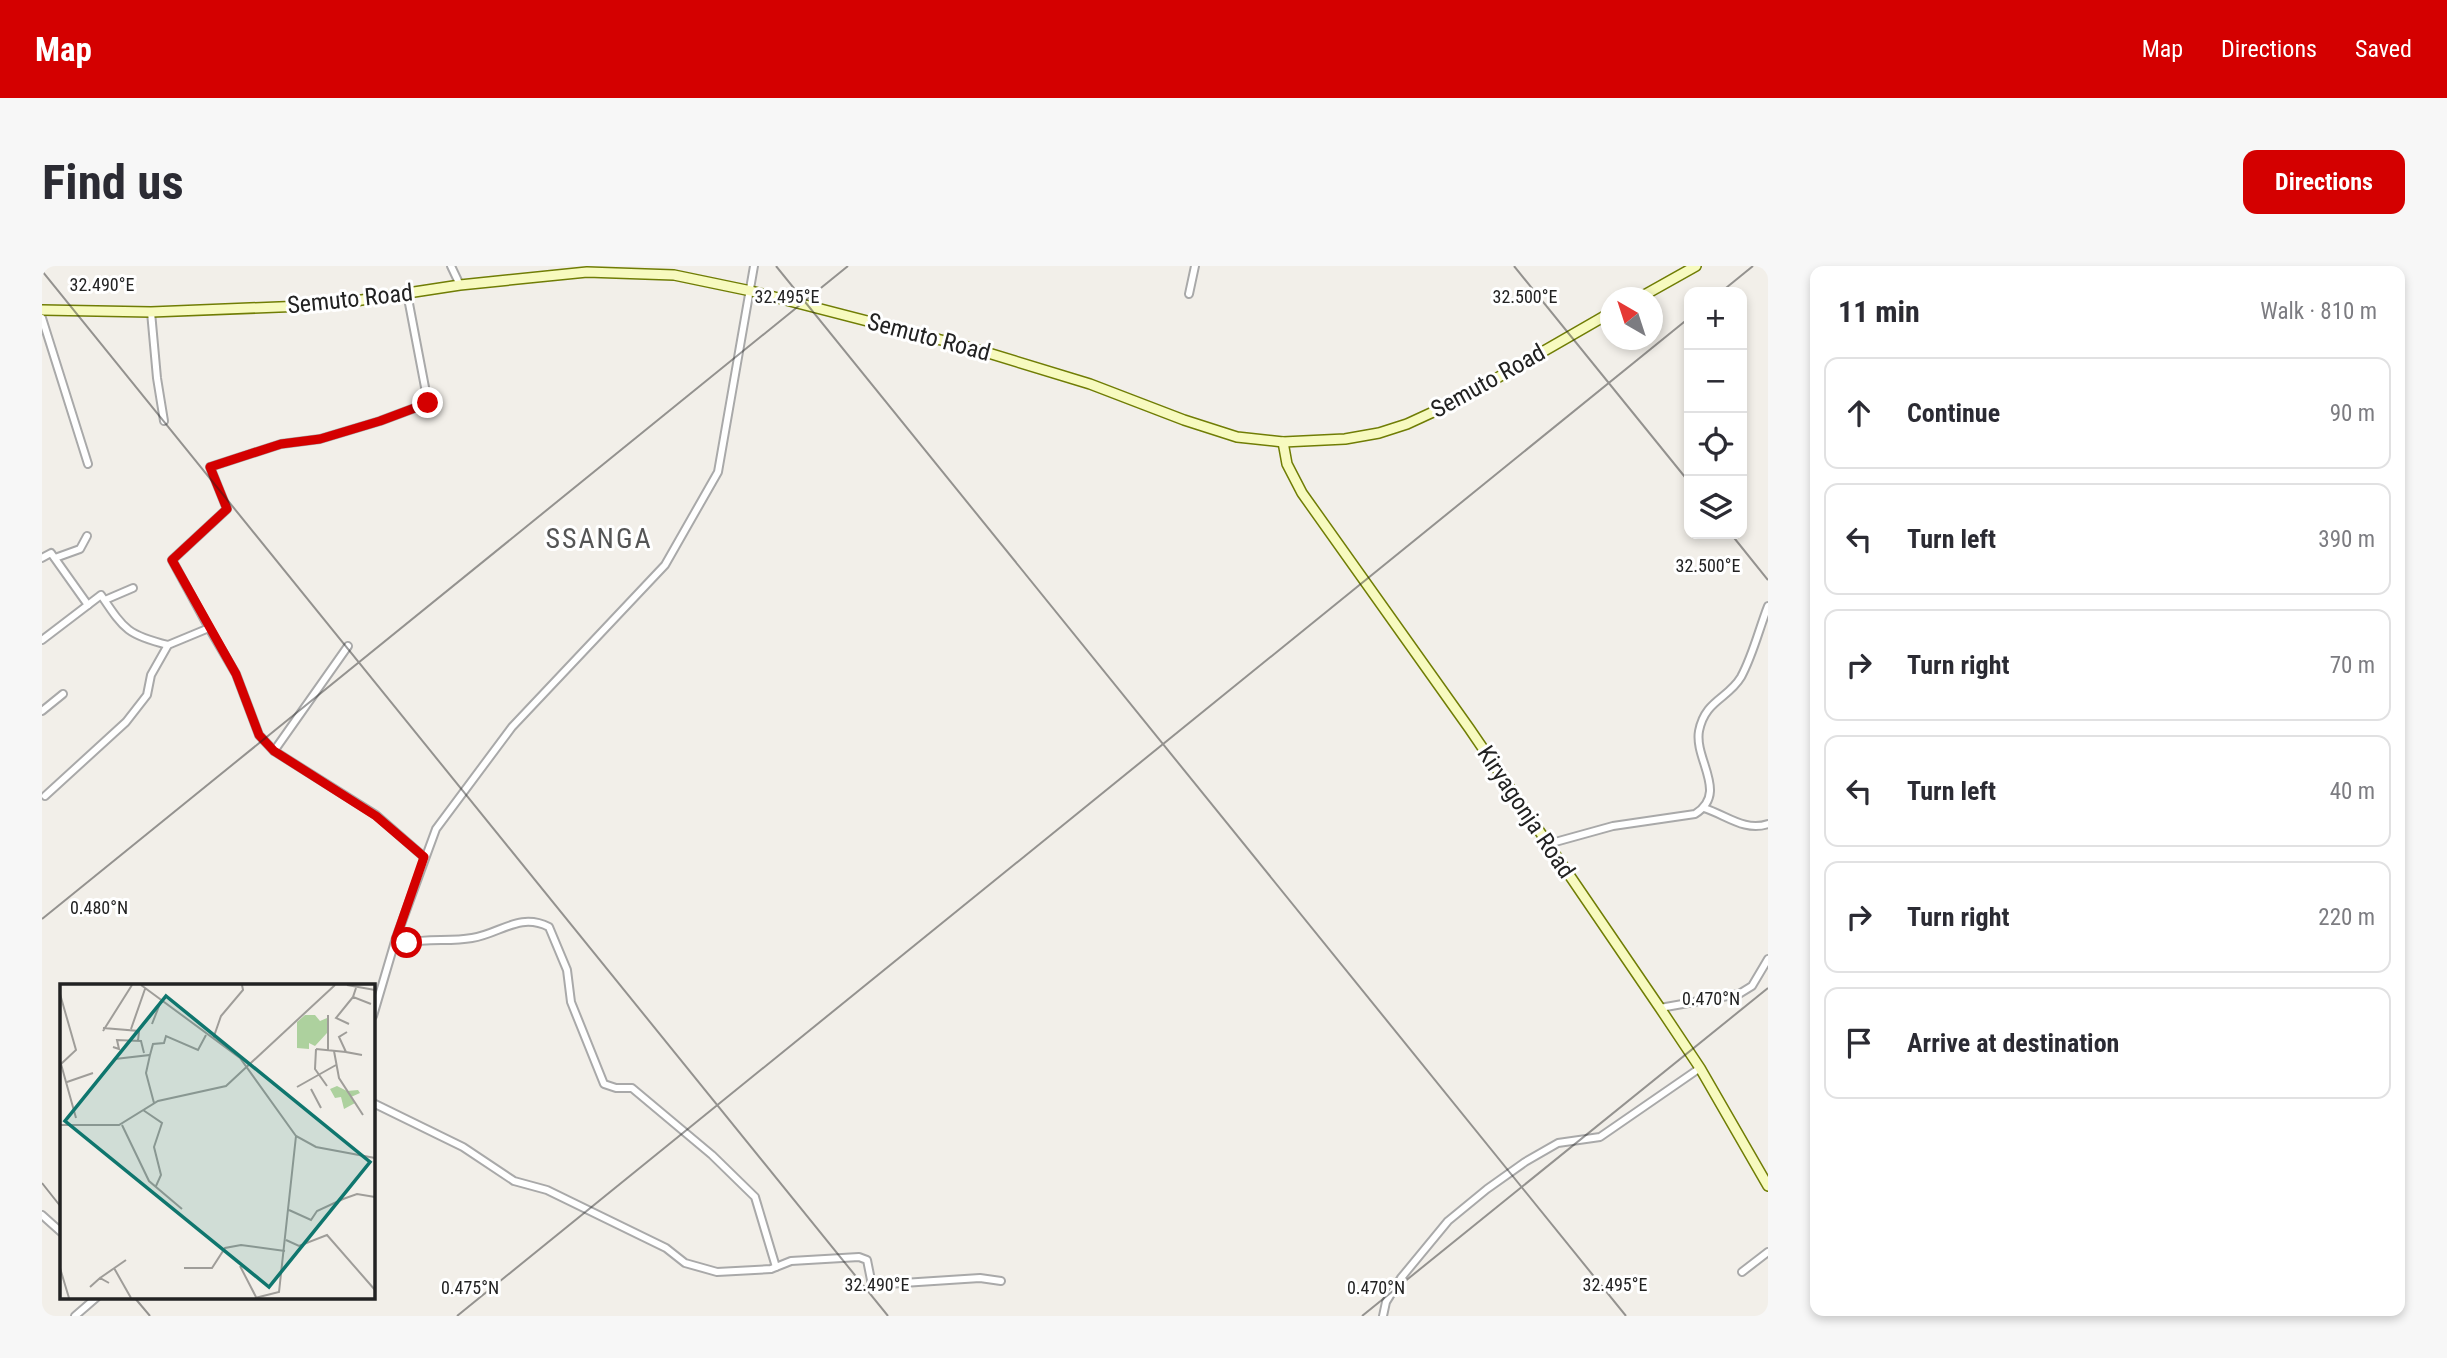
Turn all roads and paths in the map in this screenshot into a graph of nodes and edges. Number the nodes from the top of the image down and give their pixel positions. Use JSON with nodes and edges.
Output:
{"nodes":[{"id":1,"x":451,"y":266,"type":"edge"},
{"id":2,"x":754,"y":266,"type":"edge"},
{"id":3,"x":1195,"y":266,"type":"edge"},
{"id":4,"x":1696,"y":266,"type":"edge"},
{"id":5,"x":460,"y":285,"type":"junction"},
{"id":6,"x":1659,"y":287,"type":"edge"},
{"id":7,"x":751,"y":291,"type":"junction"},
{"id":8,"x":407,"y":293,"type":"junction"},
{"id":9,"x":1189,"y":294,"type":"dead end"},
{"id":10,"x":42,"y":310,"type":"edge"},
{"id":11,"x":151,"y":312,"type":"junction"},
{"id":12,"x":42,"y":317,"type":"edge"},
{"id":13,"x":1600,"y":319,"type":"edge"},
{"id":14,"x":164,"y":421,"type":"dead end"},
{"id":15,"x":1283,"y":442,"type":"junction"},
{"id":16,"x":88,"y":464,"type":"dead end"},
{"id":17,"x":87,"y":536,"type":"dead end"},
{"id":18,"x":42,"y":558,"type":"edge"},
{"id":19,"x":55,"y":558,"type":"junction"},
{"id":20,"x":132,"y":588,"type":"dead end"},
{"id":21,"x":105,"y":600,"type":"junction"},
{"id":22,"x":88,"y":605,"type":"junction"},
{"id":23,"x":1768,"y":606,"type":"edge"},
{"id":24,"x":209,"y":628,"type":"junction"},
{"id":25,"x":42,"y":640,"type":"edge"},
{"id":26,"x":169,"y":645,"type":"junction"},
{"id":27,"x":348,"y":646,"type":"dead end"},
{"id":28,"x":63,"y":694,"type":"dead end"},
{"id":29,"x":42,"y":711,"type":"edge"},
{"id":30,"x":274,"y":751,"type":"junction"},
{"id":31,"x":46,"y":796,"type":"dead end"},
{"id":32,"x":1704,"y":808,"type":"junction"},
{"id":33,"x":1768,"y":824,"type":"edge"},
{"id":34,"x":1548,"y":844,"type":"junction"},
{"id":35,"x":424,"y":857,"type":"junction"},
{"id":36,"x":396,"y":938,"type":"junction"},
{"id":37,"x":1768,"y":959,"type":"edge"},
{"id":38,"x":1660,"y":1008,"type":"junction"},
{"id":39,"x":374,"y":1013,"type":"edge"},
{"id":40,"x":1700,"y":1068,"type":"junction"},
{"id":41,"x":374,"y":1103,"type":"edge"},
{"id":42,"x":1768,"y":1186,"type":"edge"},
{"id":43,"x":42,"y":1215,"type":"edge"},
{"id":44,"x":60,"y":1231,"type":"edge"},
{"id":45,"x":1768,"y":1252,"type":"edge"},
{"id":46,"x":776,"y":1267,"type":"junction"},
{"id":47,"x":1742,"y":1272,"type":"dead end"},
{"id":48,"x":1001,"y":1280,"type":"dead end"},
{"id":49,"x":96,"y":1298,"type":"edge"},
{"id":50,"x":75,"y":1316,"type":"edge"},
{"id":51,"x":1383,"y":1316,"type":"edge"}],
"edges":[{"from":1,"to":5,"type":"street"},
{"from":2,"to":7,"type":"street"},
{"from":3,"to":9,"type":"street"},
{"from":4,"to":6,"type":"main road"},
{"from":5,"to":7,"type":"main road","name":"Semuto Road"},
{"from":5,"to":8,"type":"main road","name":"Semuto Road"},
{"from":7,"to":15,"type":"main road","name":"Semuto Road"},
{"from":7,"to":35,"type":"street"},
{"from":8,"to":11,"type":"main road","name":"Semuto Road"},
{"from":8,"to":24,"type":"street"},
{"from":10,"to":11,"type":"main road","name":"Semuto Road"},
{"from":11,"to":14,"type":"street"},
{"from":12,"to":16,"type":"street"},
{"from":13,"to":15,"type":"main road","name":"Semuto Road"},
{"from":15,"to":34,"type":"main road","name":"Kiryagonja Road"},
{"from":17,"to":19,"type":"street"},
{"from":18,"to":19,"type":"street"},
{"from":19,"to":22,"type":"street"},
{"from":20,"to":21,"type":"street"},
{"from":21,"to":22,"type":"street"},
{"from":21,"to":26,"type":"street"},
{"from":22,"to":25,"type":"street"},
{"from":23,"to":32,"type":"street"},
{"from":24,"to":26,"type":"street"},
{"from":24,"to":30,"type":"street"},
{"from":26,"to":31,"type":"street"},
{"from":27,"to":30,"type":"street"},
{"from":28,"to":29,"type":"street"},
{"from":30,"to":35,"type":"street"},
{"from":32,"to":33,"type":"street"},
{"from":32,"to":34,"type":"street"},
{"from":34,"to":38,"type":"main road","name":"Kiryagonja Road"},
{"from":35,"to":36,"type":"street"},
{"from":36,"to":39,"type":"street"},
{"from":36,"to":46,"type":"street"},
{"from":37,"to":38,"type":"street"},
{"from":38,"to":40,"type":"main road","name":"Kiryagonja Road"},
{"from":40,"to":42,"type":"main road","name":"Kiryagonja Road"},
{"from":40,"to":51,"type":"street"},
{"from":41,"to":46,"type":"street"},
{"from":43,"to":44,"type":"street"},
{"from":45,"to":47,"type":"street"},
{"from":46,"to":48,"type":"street"},
{"from":49,"to":50,"type":"street"}]}
